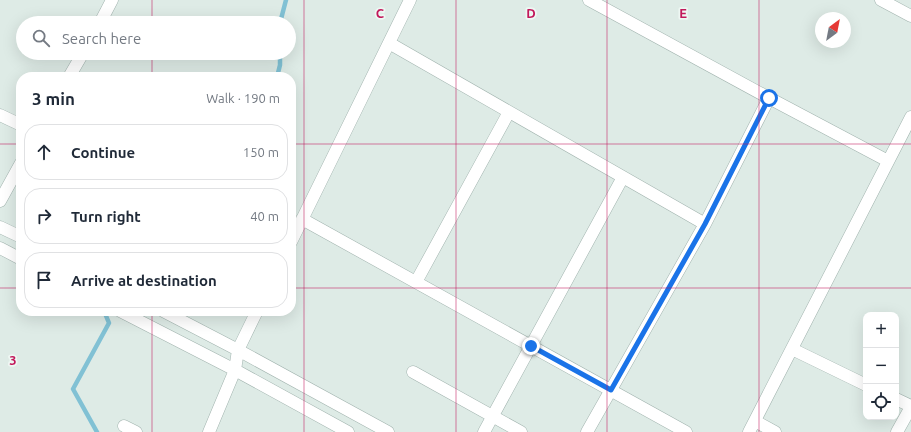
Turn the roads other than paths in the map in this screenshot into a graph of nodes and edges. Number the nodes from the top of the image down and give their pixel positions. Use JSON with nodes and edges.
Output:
{"nodes":[{"id":1,"x":112,"y":0,"type":"edge"},
{"id":2,"x":410,"y":0,"type":"edge"},
{"id":3,"x":589,"y":0,"type":"edge"},
{"id":4,"x":881,"y":0,"type":"edge"},
{"id":5,"x":104,"y":16,"type":"edge"},
{"id":6,"x":911,"y":16,"type":"edge"},
{"id":7,"x":389,"y":43,"type":"junction"},
{"id":8,"x":79,"y":60,"type":"edge"},
{"id":9,"x":72,"y":72,"type":"edge"},
{"id":10,"x":769,"y":98,"type":"junction"},
{"id":11,"x":508,"y":112,"type":"junction"},
{"id":12,"x":0,"y":115,"type":"edge"},
{"id":13,"x":911,"y":117,"type":"edge"},
{"id":14,"x":16,"y":123,"type":"edge"},
{"id":15,"x":888,"y":161,"type":"junction"},
{"id":16,"x":16,"y":172,"type":"edge"},
{"id":17,"x":623,"y":177,"type":"junction"},
{"id":18,"x":0,"y":201,"type":"edge"},
{"id":19,"x":302,"y":219,"type":"junction"},
{"id":20,"x":705,"y":224,"type":"junction"},
{"id":21,"x":0,"y":227,"type":"edge"},
{"id":22,"x":296,"y":232,"type":"edge"},
{"id":23,"x":16,"y":235,"type":"edge"},
{"id":24,"x":0,"y":248,"type":"edge"},
{"id":25,"x":16,"y":256,"type":"edge"},
{"id":26,"x":416,"y":282,"type":"junction"},
{"id":27,"x":130,"y":316,"type":"edge"},
{"id":28,"x":173,"y":316,"type":"edge"},
{"id":29,"x":255,"y":316,"type":"edge"},
{"id":30,"x":531,"y":346,"type":"junction"},
{"id":31,"x":792,"y":349,"type":"junction"},
{"id":32,"x":238,"y":350,"type":"junction"},
{"id":33,"x":235,"y":370,"type":"junction"},
{"id":34,"x":413,"y":372,"type":"dead end"},
{"id":35,"x":864,"y":384,"type":"edge"},
{"id":36,"x":611,"y":390,"type":"junction"},
{"id":37,"x":899,"y":400,"type":"edge"},
{"id":38,"x":911,"y":406,"type":"edge"},
{"id":39,"x":493,"y":416,"type":"junction"},
{"id":40,"x":124,"y":426,"type":"dead end"},
{"id":41,"x":752,"y":427,"type":"edge"},
{"id":42,"x":136,"y":432,"type":"edge"},
{"id":43,"x":209,"y":432,"type":"edge"},
{"id":44,"x":348,"y":432,"type":"edge"},
{"id":45,"x":388,"y":432,"type":"edge"},
{"id":46,"x":484,"y":432,"type":"edge"},
{"id":47,"x":521,"y":432,"type":"edge"},
{"id":48,"x":587,"y":432,"type":"edge"},
{"id":49,"x":684,"y":432,"type":"edge"},
{"id":50,"x":775,"y":432,"type":"edge"},
{"id":51,"x":897,"y":432,"type":"edge"}],
"edges":[{"from":1,"to":5,"type":"street"},
{"from":2,"to":7,"type":"street"},
{"from":3,"to":10,"type":"street"},
{"from":4,"to":6,"type":"street"},
{"from":7,"to":11,"type":"street"},
{"from":7,"to":19,"type":"street"},
{"from":8,"to":9,"type":"street"},
{"from":10,"to":15,"type":"street"},
{"from":10,"to":20,"type":"street"},
{"from":11,"to":17,"type":"street"},
{"from":11,"to":26,"type":"street"},
{"from":12,"to":14,"type":"street"},
{"from":13,"to":15,"type":"street"},
{"from":15,"to":31,"type":"street"},
{"from":16,"to":18,"type":"street"},
{"from":17,"to":20,"type":"street"},
{"from":17,"to":30,"type":"street"},
{"from":19,"to":22,"type":"street"},
{"from":19,"to":26,"type":"street"},
{"from":20,"to":36,"type":"street"},
{"from":21,"to":23,"type":"street"},
{"from":24,"to":25,"type":"street"},
{"from":26,"to":30,"type":"street"},
{"from":27,"to":33,"type":"street"},
{"from":28,"to":32,"type":"street"},
{"from":29,"to":32,"type":"street"},
{"from":30,"to":36,"type":"street"},
{"from":30,"to":39,"type":"street"},
{"from":31,"to":35,"type":"street"},
{"from":31,"to":41,"type":"street"},
{"from":32,"to":33,"type":"street"},
{"from":32,"to":45,"type":"street"},
{"from":33,"to":43,"type":"street"},
{"from":33,"to":44,"type":"street"},
{"from":34,"to":39,"type":"street"},
{"from":36,"to":48,"type":"street"},
{"from":36,"to":49,"type":"street"},
{"from":37,"to":38,"type":"street"},
{"from":38,"to":51,"type":"street"},
{"from":39,"to":46,"type":"street"},
{"from":39,"to":47,"type":"street"},
{"from":40,"to":42,"type":"street"},
{"from":41,"to":50,"type":"street"}]}
